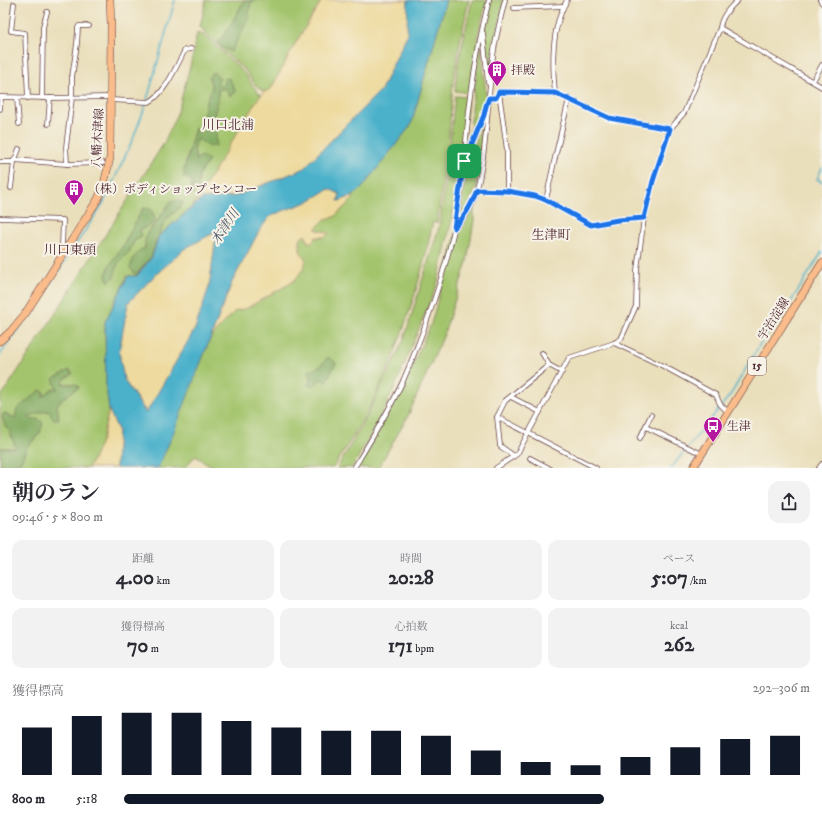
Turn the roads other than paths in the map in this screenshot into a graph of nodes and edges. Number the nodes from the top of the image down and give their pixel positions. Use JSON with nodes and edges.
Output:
{"nodes":[{"id":1,"x":110,"y":0,"type":"edge"},
{"id":2,"x":489,"y":0,"type":"edge"},
{"id":3,"x":506,"y":0,"type":"edge"},
{"id":4,"x":567,"y":0,"type":"edge"},
{"id":5,"x":738,"y":0,"type":"edge"},
{"id":6,"x":820,"y":0,"type":"edge"},
{"id":7,"x":822,"y":3,"type":"edge"},
{"id":8,"x":14,"y":4,"type":"dead end"},
{"id":9,"x":563,"y":6,"type":"junction"},
{"id":10,"x":514,"y":8,"type":"dead end"},
{"id":11,"x":47,"y":12,"type":"dead end"},
{"id":12,"x":89,"y":26,"type":"dead end"},
{"id":13,"x":720,"y":28,"type":"junction"},
{"id":14,"x":481,"y":31,"type":"junction"},
{"id":15,"x":191,"y":49,"type":"dead end"},
{"id":16,"x":822,"y":65,"type":"edge"},
{"id":17,"x":813,"y":81,"type":"junction"},
{"id":18,"x":822,"y":87,"type":"edge"},
{"id":19,"x":499,"y":92,"type":"junction"},
{"id":20,"x":555,"y":93,"type":"junction"},
{"id":21,"x":1,"y":98,"type":"edge"},
{"id":22,"x":17,"y":98,"type":"junction"},
{"id":23,"x":28,"y":98,"type":"junction"},
{"id":24,"x":42,"y":98,"type":"junction"},
{"id":25,"x":50,"y":98,"type":"junction"},
{"id":26,"x":72,"y":98,"type":"junction"},
{"id":27,"x":110,"y":98,"type":"junction"},
{"id":28,"x":489,"y":98,"type":"junction"},
{"id":29,"x":569,"y":100,"type":"junction"},
{"id":30,"x":0,"y":109,"type":"edge"},
{"id":31,"x":19,"y":124,"type":"dead end"},
{"id":32,"x":48,"y":124,"type":"dead end"},
{"id":33,"x":670,"y":129,"type":"junction"},
{"id":34,"x":19,"y":149,"type":"dead end"},
{"id":35,"x":0,"y":160,"type":"edge"},
{"id":36,"x":14,"y":161,"type":"junction"},
{"id":37,"x":464,"y":161,"type":"junction"},
{"id":38,"x":103,"y":163,"type":"dead end"},
{"id":39,"x":67,"y":164,"type":"junction"},
{"id":40,"x":12,"y":188,"type":"dead end"},
{"id":41,"x":477,"y":190,"type":"junction"},
{"id":42,"x":507,"y":191,"type":"junction"},
{"id":43,"x":546,"y":200,"type":"junction"},
{"id":44,"x":0,"y":218,"type":"edge"},
{"id":45,"x":644,"y":218,"type":"junction"},
{"id":46,"x":454,"y":228,"type":"junction"},
{"id":47,"x":64,"y":253,"type":"junction"},
{"id":48,"x":822,"y":263,"type":"edge"},
{"id":49,"x":0,"y":341,"type":"edge"},
{"id":50,"x":614,"y":343,"type":"junction"},
{"id":51,"x":542,"y":353,"type":"dead end"},
{"id":52,"x":549,"y":365,"type":"junction"},
{"id":53,"x":562,"y":372,"type":"junction"},
{"id":54,"x":512,"y":397,"type":"junction"},
{"id":55,"x":540,"y":412,"type":"junction"},
{"id":56,"x":728,"y":412,"type":"junction"},
{"id":57,"x":651,"y":414,"type":"dead end"},
{"id":58,"x":497,"y":417,"type":"junction"},
{"id":59,"x":646,"y":427,"type":"junction"},
{"id":60,"x":529,"y":433,"type":"junction"},
{"id":61,"x":640,"y":438,"type":"dead end"},
{"id":62,"x":702,"y":454,"type":"junction"},
{"id":63,"x":514,"y":456,"type":"junction"},
{"id":64,"x":530,"y":458,"type":"dead end"},
{"id":65,"x":586,"y":463,"type":"junction"},
{"id":66,"x":822,"y":464,"type":"edge"},
{"id":67,"x":354,"y":468,"type":"edge"},
{"id":68,"x":496,"y":468,"type":"edge"},
{"id":69,"x":549,"y":468,"type":"edge"},
{"id":70,"x":584,"y":468,"type":"edge"},
{"id":71,"x":596,"y":468,"type":"edge"},
{"id":72,"x":693,"y":468,"type":"edge"},
{"id":73,"x":819,"y":468,"type":"edge"}],
"edges":[{"from":1,"to":27,"type":"main road","name":"八幡木津線"},
{"from":2,"to":14,"type":"street"},
{"from":3,"to":28,"type":"street"},
{"from":4,"to":9,"type":"street"},
{"from":5,"to":13,"type":"street"},
{"from":6,"to":7,"type":"street"},
{"from":8,"to":23,"type":"street"},
{"from":9,"to":10,"type":"street"},
{"from":9,"to":20,"type":"street"},
{"from":11,"to":24,"type":"street"},
{"from":12,"to":26,"type":"street"},
{"from":13,"to":17,"type":"street"},
{"from":13,"to":33,"type":"street"},
{"from":14,"to":28,"type":"street"},
{"from":14,"to":37,"type":"street"},
{"from":15,"to":27,"type":"street"},
{"from":16,"to":17,"type":"street"},
{"from":17,"to":18,"type":"street"},
{"from":19,"to":20,"type":"street"},
{"from":19,"to":28,"type":"street"},
{"from":19,"to":42,"type":"street"},
{"from":20,"to":29,"type":"street"},
{"from":21,"to":22,"type":"street"},
{"from":21,"to":30,"type":"street"},
{"from":22,"to":23,"type":"street"},
{"from":22,"to":31,"type":"street"},
{"from":23,"to":24,"type":"street"},
{"from":24,"to":25,"type":"street"},
{"from":25,"to":26,"type":"street"},
{"from":25,"to":32,"type":"street"},
{"from":26,"to":27,"type":"street"},
{"from":26,"to":39,"type":"street"},
{"from":27,"to":47,"type":"main road","name":"八幡木津線"},
{"from":28,"to":37,"type":"street"},
{"from":28,"to":41,"type":"street"},
{"from":29,"to":33,"type":"street"},
{"from":29,"to":43,"type":"street"},
{"from":33,"to":45,"type":"street"},
{"from":34,"to":36,"type":"street"},
{"from":35,"to":36,"type":"street"},
{"from":36,"to":39,"type":"street"},
{"from":36,"to":40,"type":"street"},
{"from":37,"to":46,"type":"street"},
{"from":38,"to":39,"type":"street"},
{"from":41,"to":42,"type":"street"},
{"from":41,"to":46,"type":"street"},
{"from":42,"to":43,"type":"street"},
{"from":43,"to":45,"type":"street"},
{"from":44,"to":47,"type":"street"},
{"from":45,"to":50,"type":"street"},
{"from":46,"to":67,"type":"street"},
{"from":47,"to":49,"type":"main road","name":"八幡木津線"},
{"from":48,"to":56,"type":"main road","name":"宇治淀線","number":"15"},
{"from":50,"to":53,"type":"street"},
{"from":50,"to":56,"type":"street"},
{"from":51,"to":52,"type":"street"},
{"from":52,"to":53,"type":"street"},
{"from":52,"to":54,"type":"street"},
{"from":53,"to":55,"type":"street"},
{"from":54,"to":55,"type":"street"},
{"from":54,"to":58,"type":"street"},
{"from":55,"to":60,"type":"street"},
{"from":56,"to":62,"type":"main road","name":"宇治淀線","number":"15"},
{"from":57,"to":59,"type":"street"},
{"from":58,"to":60,"type":"street"},
{"from":58,"to":63,"type":"street"},
{"from":59,"to":61,"type":"street"},
{"from":59,"to":62,"type":"street"},
{"from":60,"to":63,"type":"street"},
{"from":60,"to":65,"type":"street"},
{"from":62,"to":72,"type":"main road","name":"宇治淀線","number":"15"},
{"from":63,"to":68,"type":"street"},
{"from":64,"to":69,"type":"street"},
{"from":65,"to":70,"type":"street"},
{"from":65,"to":71,"type":"street"},
{"from":66,"to":73,"type":"street"}]}
